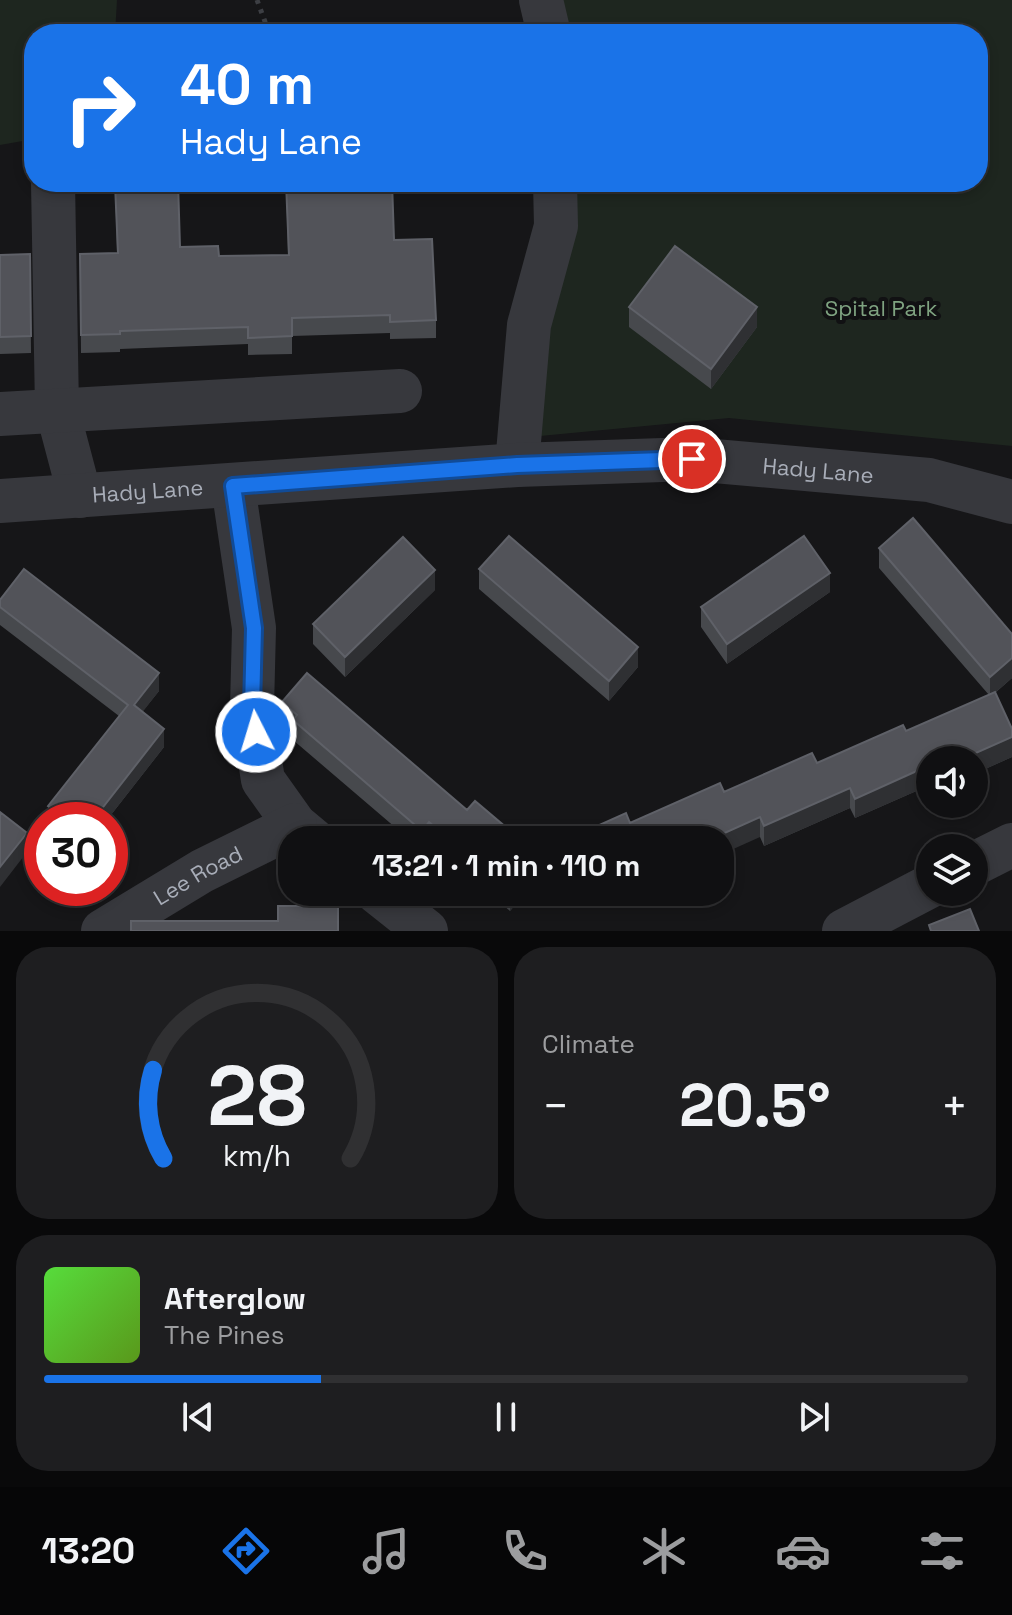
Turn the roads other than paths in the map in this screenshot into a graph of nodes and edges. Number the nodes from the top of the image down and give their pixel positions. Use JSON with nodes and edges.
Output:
{"nodes":[{"id":1,"x":541,"y":0,"type":"edge"},
{"id":2,"x":547,"y":24,"type":"edge"},
{"id":3,"x":53,"y":192,"type":"edge"},
{"id":4,"x":555,"y":192,"type":"edge"},
{"id":5,"x":400,"y":391,"type":"dead end"},
{"id":6,"x":57,"y":409,"type":"junction"},
{"id":7,"x":0,"y":414,"type":"edge"},
{"id":8,"x":517,"y":465,"type":"junction"},
{"id":9,"x":233,"y":486,"type":"junction"},
{"id":10,"x":80,"y":496,"type":"junction"},
{"id":11,"x":0,"y":501,"type":"edge"},
{"id":12,"x":1012,"y":502,"type":"edge"},
{"id":13,"x":299,"y":826,"type":"edge"},
{"id":14,"x":278,"y":843,"type":"edge"},
{"id":15,"x":1012,"y":845,"type":"edge"},
{"id":16,"x":988,"y":857,"type":"edge"},
{"id":17,"x":916,"y":893,"type":"edge"},
{"id":18,"x":393,"y":906,"type":"edge"},
{"id":19,"x":419,"y":929,"type":"edge"},
{"id":20,"x":103,"y":931,"type":"edge"},
{"id":21,"x":844,"y":931,"type":"edge"}],
"edges":[{"from":1,"to":2,"type":"street"},
{"from":3,"to":6,"type":"street"},
{"from":4,"to":8,"type":"street"},
{"from":5,"to":6,"type":"street"},
{"from":6,"to":7,"type":"street"},
{"from":6,"to":10,"type":"street"},
{"from":8,"to":9,"type":"street","name":"Hady Lane"},
{"from":8,"to":12,"type":"street","name":"Hady Lane"},
{"from":9,"to":10,"type":"street","name":"Hady Lane"},
{"from":9,"to":13,"type":"street"},
{"from":10,"to":11,"type":"street","name":"Hady Lane"},
{"from":14,"to":20,"type":"street","name":"Lee Road"},
{"from":15,"to":16,"type":"street"},
{"from":17,"to":21,"type":"street"},
{"from":18,"to":19,"type":"street"}]}
